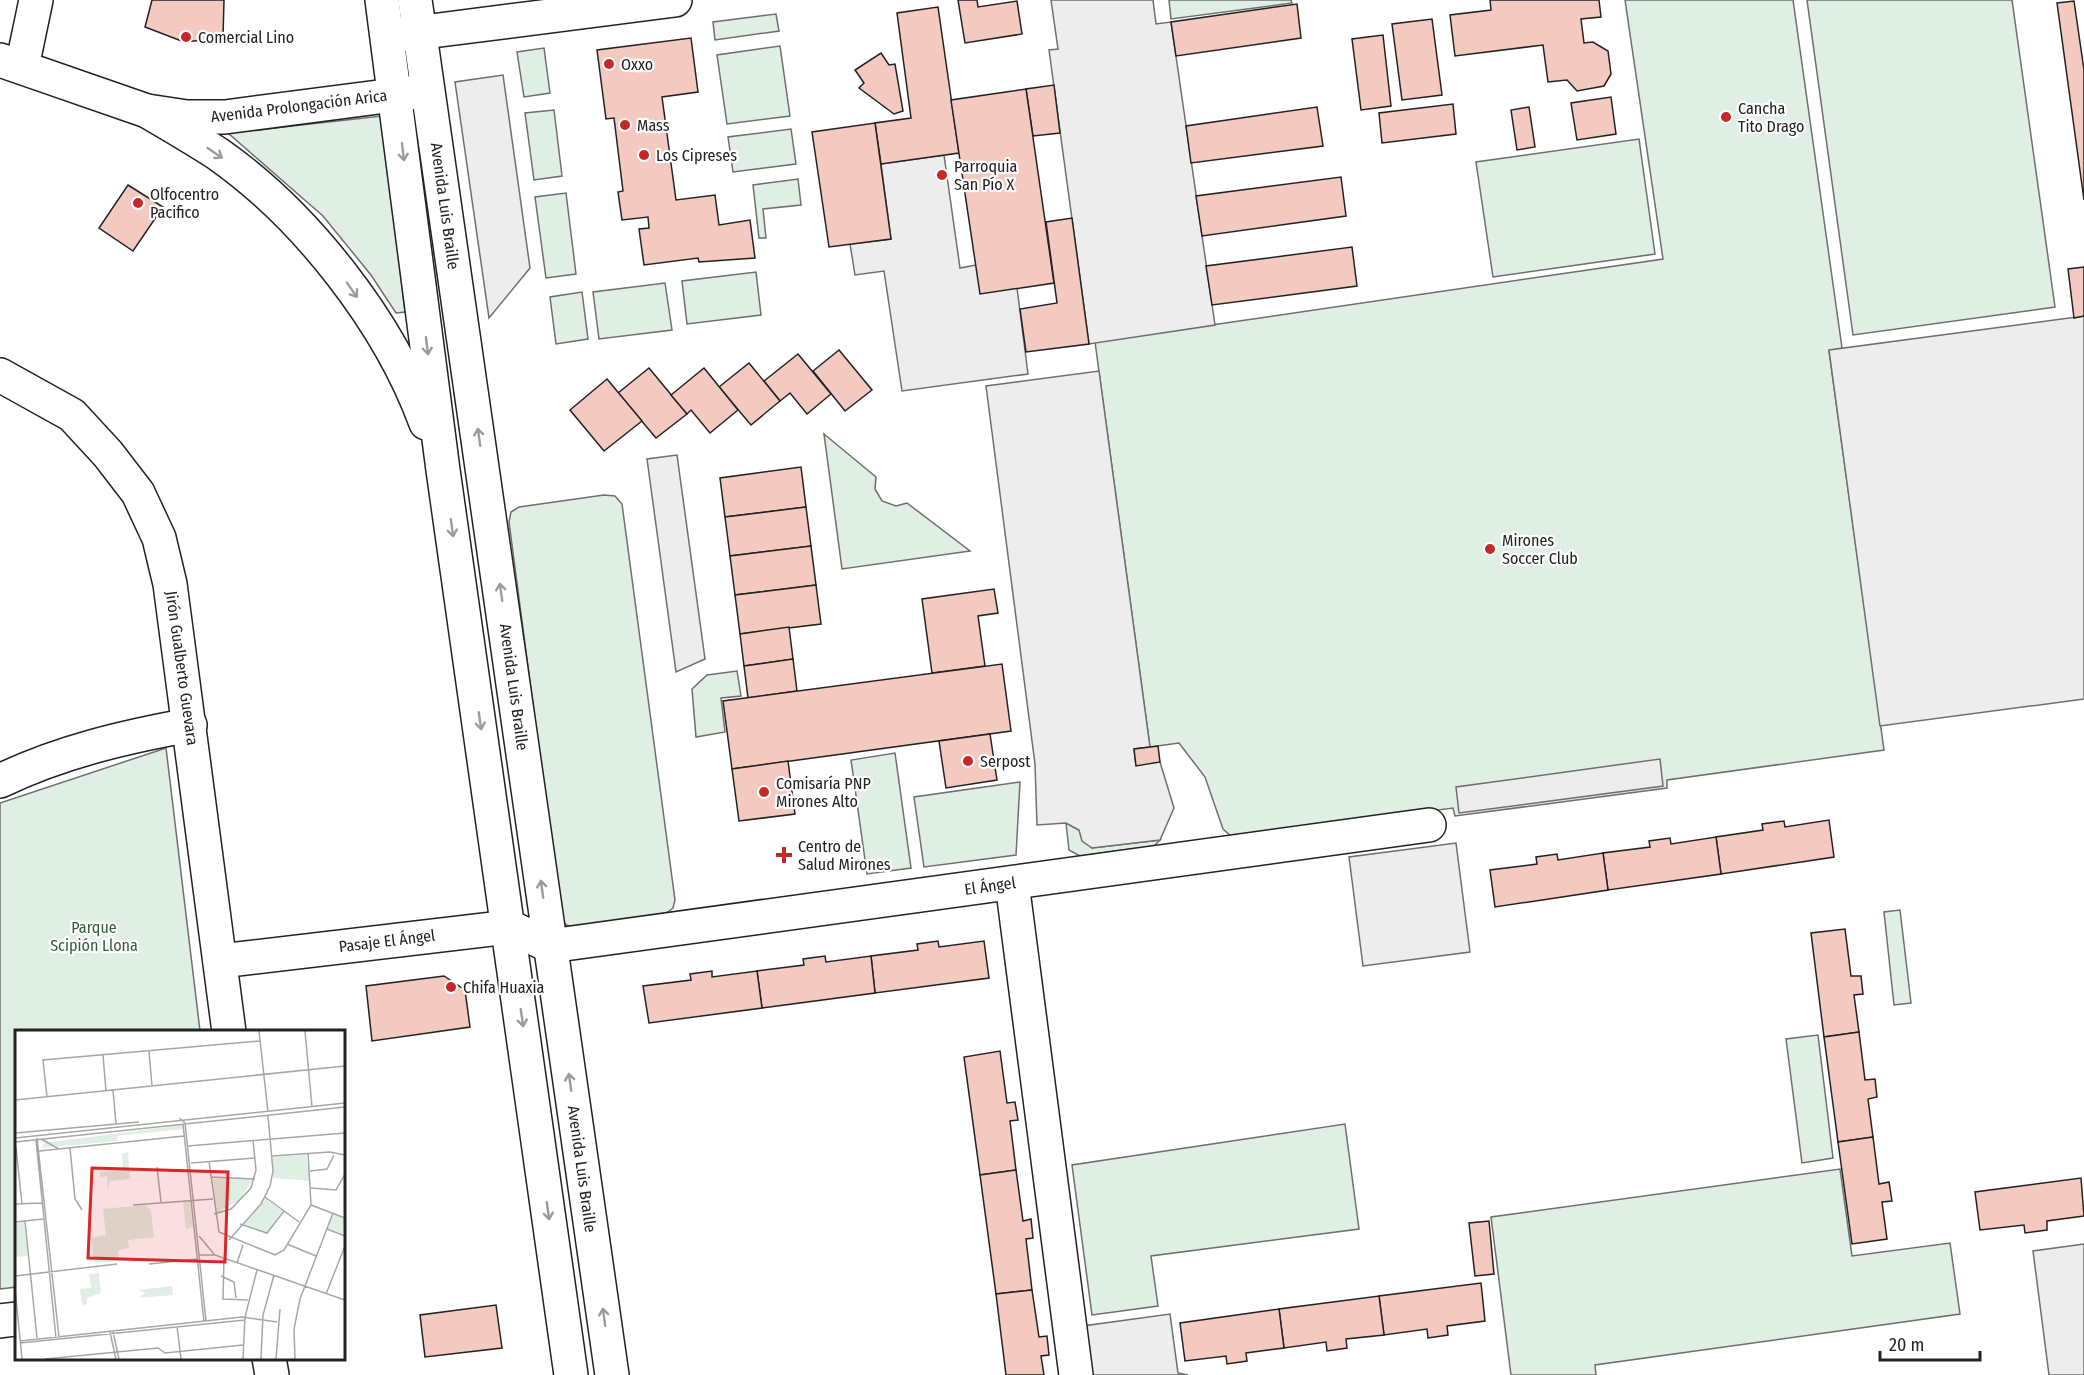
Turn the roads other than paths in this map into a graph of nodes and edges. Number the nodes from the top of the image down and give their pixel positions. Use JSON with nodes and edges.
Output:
{"nodes":[{"id":1,"x":36,"y":0,"type":"edge"},
{"id":2,"x":382,"y":0,"type":"edge"},
{"id":3,"x":416,"y":0,"type":"edge"},
{"id":4,"x":675,"y":0,"type":"edge"},
{"id":5,"x":420,"y":32,"type":"junction"},
{"id":6,"x":387,"y":37,"type":"junction"},
{"id":7,"x":11,"y":63,"type":"edge"},
{"id":8,"x":428,"y":90,"type":"junction"},
{"id":9,"x":395,"y":94,"type":"junction"},
{"id":10,"x":147,"y":111,"type":"junction"},
{"id":11,"x":0,"y":375,"type":"edge"},
{"id":12,"x":443,"y":470,"type":"junction"},
{"id":13,"x":190,"y":725,"type":"junction"},
{"id":14,"x":0,"y":781,"type":"edge"},
{"id":15,"x":1429,"y":825,"type":"dead end"},
{"id":16,"x":1012,"y":883,"type":"junction"},
{"id":17,"x":510,"y":927,"type":"junction"},
{"id":18,"x":550,"y":946,"type":"junction"},
{"id":19,"x":220,"y":961,"type":"junction"},
{"id":20,"x":229,"y":1030,"type":"edge"},
{"id":21,"x":15,"y":1319,"type":"edge"},
{"id":22,"x":0,"y":1321,"type":"edge"},
{"id":23,"x":269,"y":1360,"type":"edge"},
{"id":24,"x":272,"y":1375,"type":"edge"},
{"id":25,"x":571,"y":1375,"type":"edge"},
{"id":26,"x":612,"y":1375,"type":"edge"},
{"id":27,"x":1076,"y":1375,"type":"edge"}],
"edges":[{"from":1,"to":7,"type":"street"},
{"from":2,"to":6,"type":"street","name":"Avenida Luis Braille"},
{"from":3,"to":5,"type":"street","name":"Avenida Luis Braille"},
{"from":4,"to":5,"type":"street"},
{"from":5,"to":6,"type":"street"},
{"from":5,"to":8,"type":"street","name":"Avenida Luis Braille"},
{"from":6,"to":9,"type":"street","name":"Avenida Luis Braille"},
{"from":7,"to":10,"type":"street","name":"Avenida Prolongación Arica"},
{"from":8,"to":9,"type":"street","name":"Avenida Prolongación Arica"},
{"from":18,"to":8,"type":"street","name":"Avenida Luis Braille","one_way":true},
{"from":9,"to":10,"type":"street","name":"Avenida Prolongación Arica"},
{"from":9,"to":12,"type":"street","name":"Avenida Luis Braille","one_way":true},
{"from":10,"to":12,"type":"street","one_way":true},
{"from":11,"to":13,"type":"street","name":"Jirón Gualberto Guevara"},
{"from":12,"to":17,"type":"street","name":"Avenida Luis Braille","one_way":true},
{"from":13,"to":14,"type":"street"},
{"from":13,"to":19,"type":"street","name":"Jirón Gualberto Guevara"},
{"from":15,"to":16,"type":"street","name":"El Ángel"},
{"from":16,"to":18,"type":"street","name":"El Ángel"},
{"from":16,"to":27,"type":"street"},
{"from":17,"to":18,"type":"street"},
{"from":17,"to":19,"type":"street","name":"Pasaje El Ángel"},
{"from":17,"to":25,"type":"street","name":"Avenida Luis Braille","one_way":true},
{"from":26,"to":18,"type":"street","name":"Avenida Luis Braille","one_way":true},
{"from":19,"to":20,"type":"street","name":"Jirón Gualberto Guevara"},
{"from":21,"to":22,"type":"street"},
{"from":23,"to":24,"type":"street"}]}
